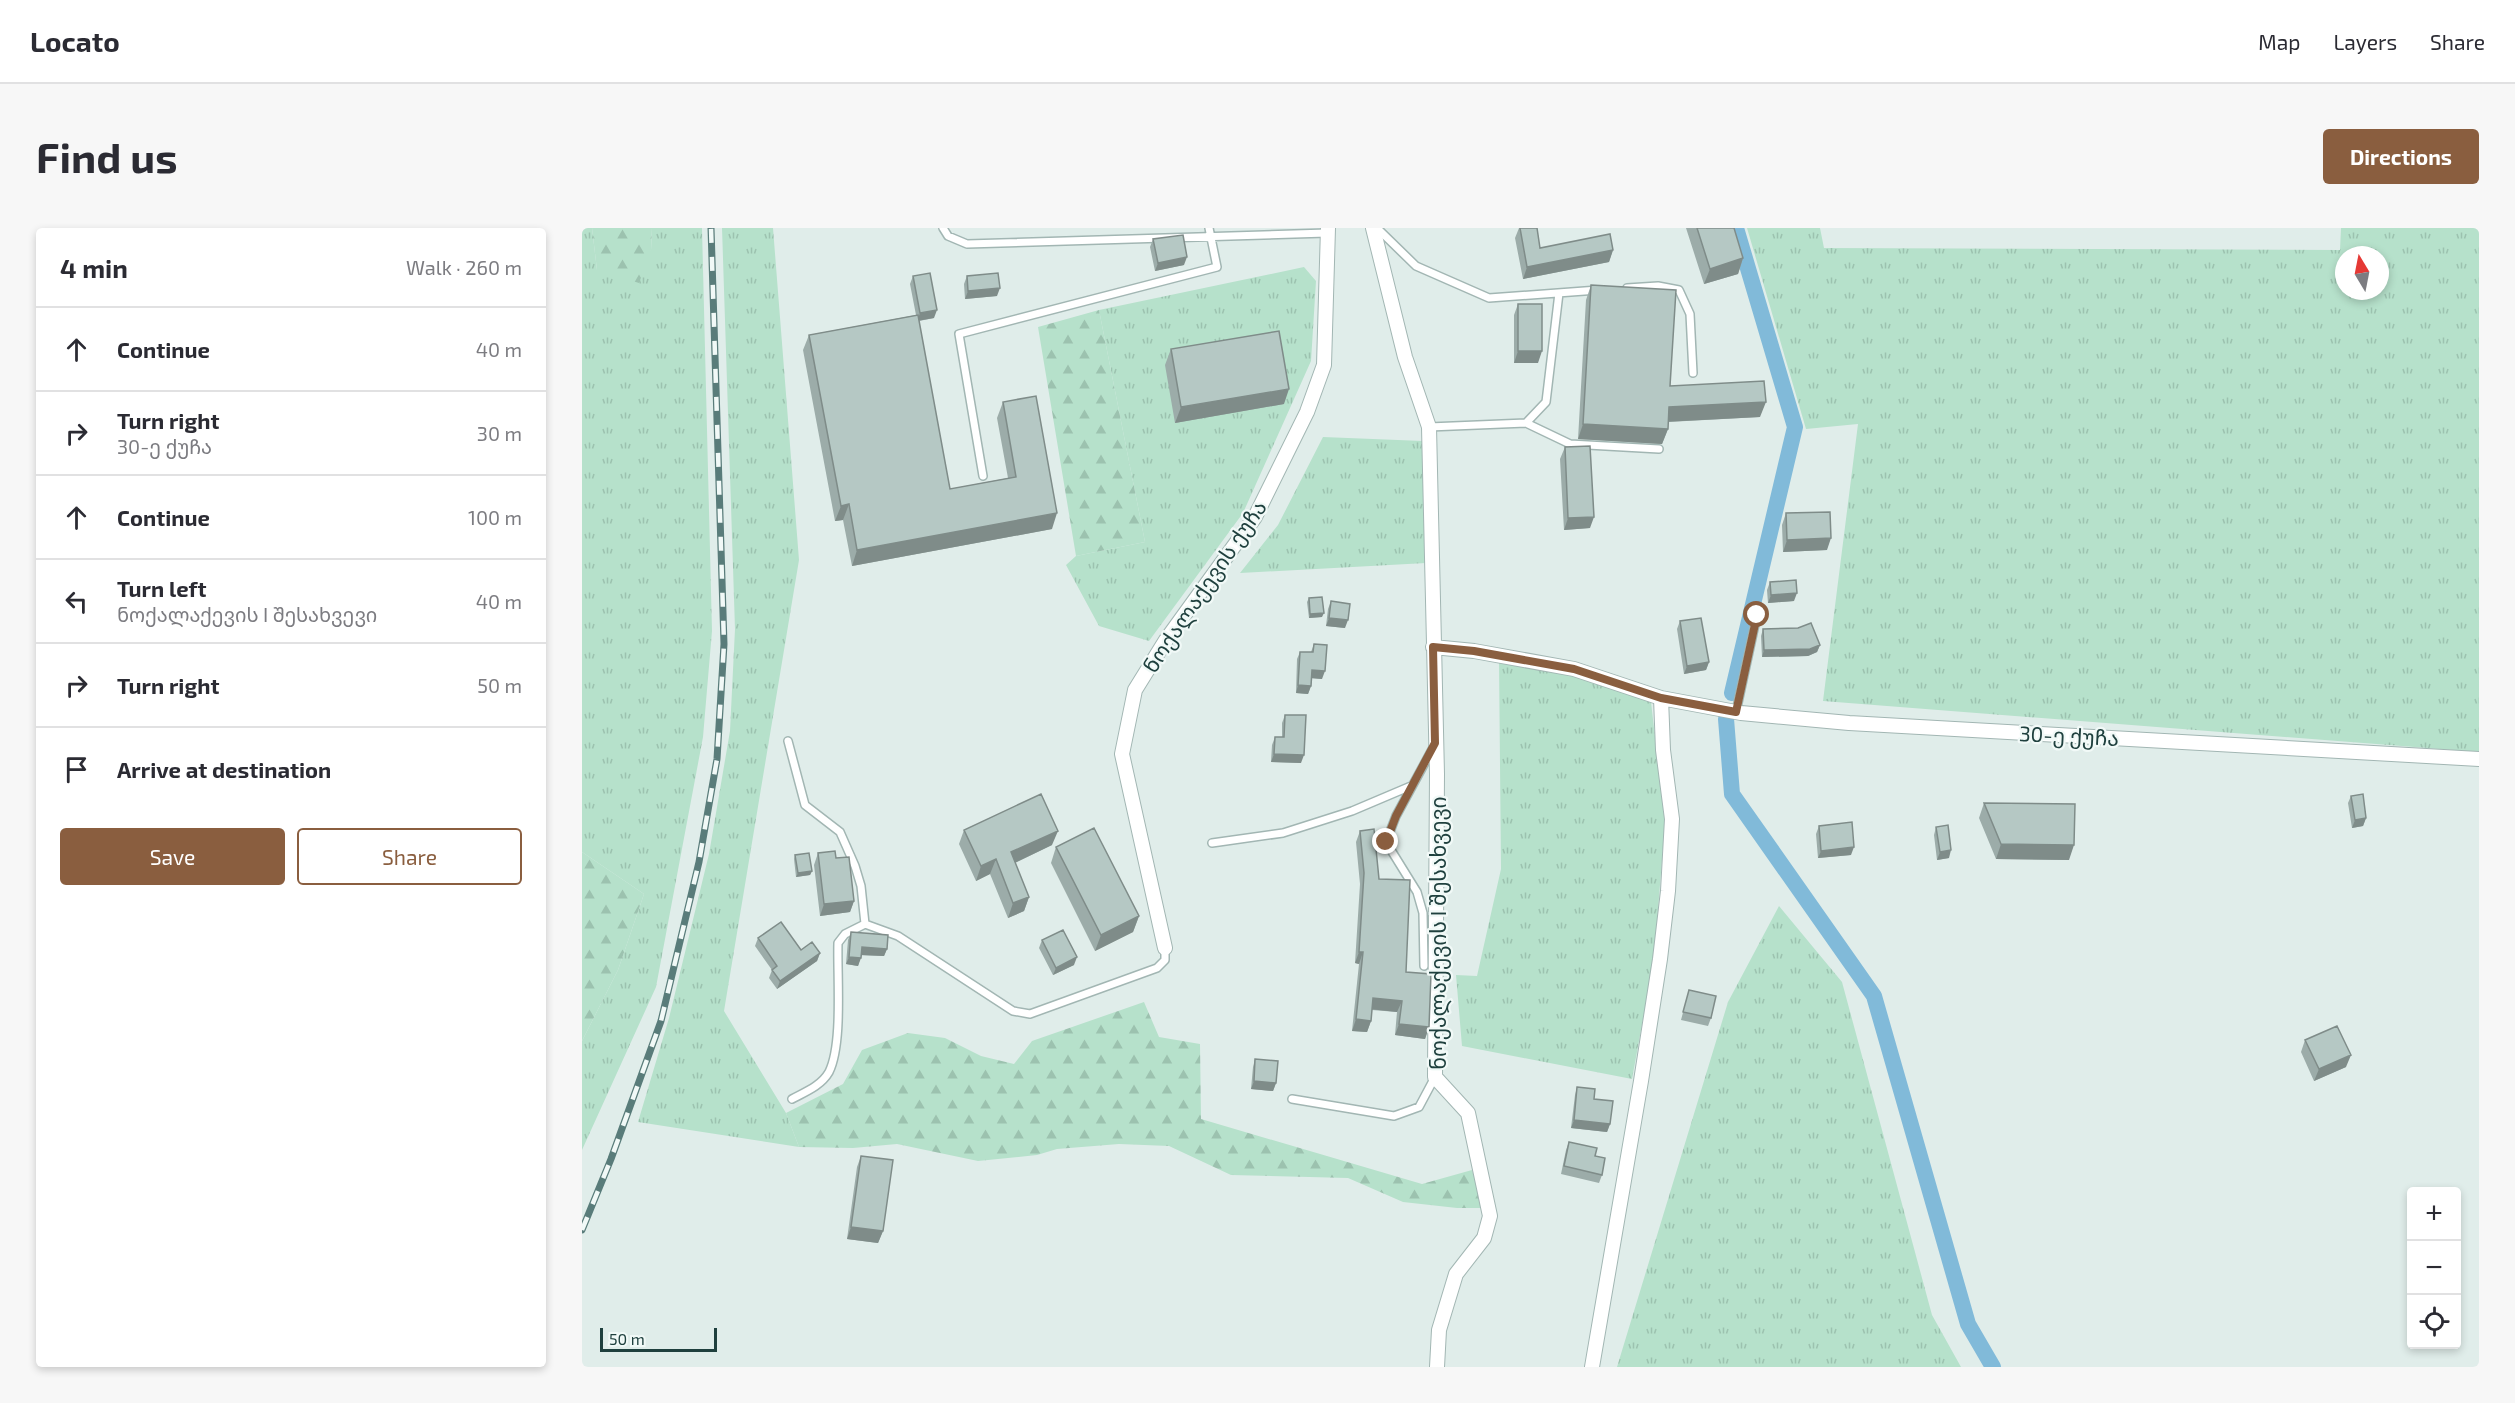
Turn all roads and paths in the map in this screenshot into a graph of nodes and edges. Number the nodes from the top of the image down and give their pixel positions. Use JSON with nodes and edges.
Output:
{"nodes":[{"id":1,"x":943,"y":228,"type":"edge"},
{"id":2,"x":1209,"y":228,"type":"edge"},
{"id":3,"x":1375,"y":228,"type":"edge"},
{"id":4,"x":1328,"y":230,"type":"edge"},
{"id":5,"x":1211,"y":236,"type":"junction"},
{"id":6,"x":1614,"y":289,"type":"edge"},
{"id":7,"x":1603,"y":290,"type":"edge"},
{"id":8,"x":1559,"y":293,"type":"junction"},
{"id":9,"x":1693,"y":373,"type":"dead end"},
{"id":10,"x":1526,"y":423,"type":"junction"},
{"id":11,"x":1429,"y":427,"type":"junction"},
{"id":12,"x":1659,"y":449,"type":"dead end"},
{"id":13,"x":983,"y":476,"type":"dead end"},
{"id":14,"x":1757,"y":615,"type":"dead end"},
{"id":15,"x":1433,"y":647,"type":"junction"},
{"id":16,"x":1661,"y":698,"type":"junction"},
{"id":17,"x":1736,"y":712,"type":"junction"},
{"id":18,"x":788,"y":741,"type":"dead end"},
{"id":19,"x":1435,"y":743,"type":"junction"},
{"id":20,"x":2479,"y":759,"type":"edge"},
{"id":21,"x":1411,"y":786,"type":"junction"},
{"id":22,"x":1212,"y":843,"type":"dead end"},
{"id":23,"x":865,"y":924,"type":"junction"},
{"id":24,"x":1165,"y":948,"type":"joint"},
{"id":25,"x":1424,"y":966,"type":"dead end"},
{"id":26,"x":1434,"y":1077,"type":"junction"},
{"id":27,"x":792,"y":1099,"type":"dead end"},
{"id":28,"x":1292,"y":1099,"type":"dead end"},
{"id":29,"x":1437,"y":1367,"type":"edge"},
{"id":30,"x":1592,"y":1367,"type":"edge"}],
"edges":[{"from":1,"to":5,"type":"lane"},
{"from":2,"to":5,"type":"lane"},
{"from":3,"to":8,"type":"lane"},
{"from":3,"to":11,"type":"street","name":"ნოქალაქევის I შესახვევი"},
{"from":4,"to":5,"type":"lane"},
{"from":4,"to":24,"type":"street","name":"ნოქალაქევის ქუჩა"},
{"from":5,"to":13,"type":"lane"},
{"from":6,"to":9,"type":"lane"},
{"from":7,"to":8,"type":"lane"},
{"from":8,"to":10,"type":"lane"},
{"from":10,"to":11,"type":"lane"},
{"from":10,"to":12,"type":"lane"},
{"from":11,"to":15,"type":"street","name":"ნოქალაქევის I შესახვევი"},
{"from":14,"to":17,"type":"lane"},
{"from":15,"to":16,"type":"street","name":"30-ე ქუჩა"},
{"from":15,"to":19,"type":"street","name":"ნოქალაქევის I შესახვევი"},
{"from":16,"to":17,"type":"street","name":"30-ე ქუჩა"},
{"from":16,"to":30,"type":"street"},
{"from":17,"to":20,"type":"street","name":"30-ე ქუჩა"},
{"from":18,"to":23,"type":"lane"},
{"from":19,"to":21,"type":"lane"},
{"from":19,"to":26,"type":"street","name":"ნოქალაქევის I შესახვევი"},
{"from":21,"to":22,"type":"lane"},
{"from":21,"to":25,"type":"lane"},
{"from":23,"to":24,"type":"lane"},
{"from":23,"to":27,"type":"lane"},
{"from":26,"to":28,"type":"lane"},
{"from":26,"to":29,"type":"street","name":"ნოქალაქევის I შესახვევი"}]}
